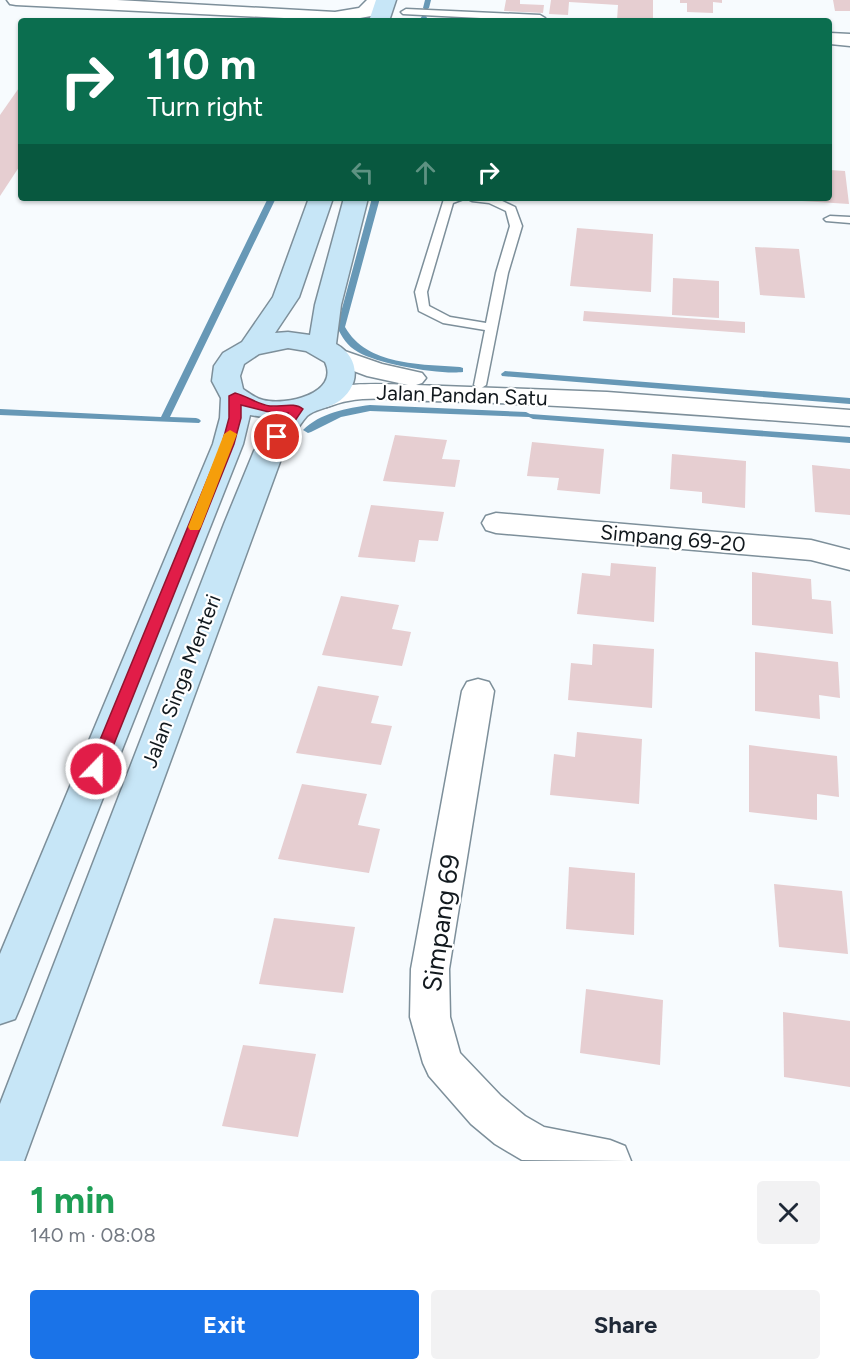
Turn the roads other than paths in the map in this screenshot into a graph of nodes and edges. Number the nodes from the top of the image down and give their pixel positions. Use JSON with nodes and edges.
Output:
{"nodes":[{"id":1,"x":16,"y":0,"type":"edge"},
{"id":2,"x":377,"y":0,"type":"edge"},
{"id":3,"x":386,"y":0,"type":"edge"},
{"id":4,"x":114,"y":3,"type":"edge"},
{"id":5,"x":406,"y":11,"type":"edge"},
{"id":6,"x":308,"y":16,"type":"junction"},
{"id":7,"x":322,"y":18,"type":"edge"},
{"id":8,"x":380,"y":18,"type":"edge"},
{"id":9,"x":540,"y":18,"type":"dead end"},
{"id":10,"x":832,"y":39,"type":"edge"},
{"id":11,"x":850,"y":40,"type":"edge"},
{"id":12,"x":320,"y":201,"type":"edge"},
{"id":13,"x":355,"y":201,"type":"edge"},
{"id":14,"x":448,"y":201,"type":"edge"},
{"id":15,"x":493,"y":201,"type":"edge"},
{"id":16,"x":830,"y":219,"type":"dead end"},
{"id":17,"x":850,"y":220,"type":"edge"},
{"id":18,"x":491,"y":327,"type":"junction"},
{"id":19,"x":252,"y":347,"type":"junction"},
{"id":20,"x":329,"y":352,"type":"junction"},
{"id":21,"x":480,"y":385,"type":"junction"},
{"id":22,"x":235,"y":396,"type":"junction"},
{"id":23,"x":607,"y":400,"type":"junction"},
{"id":24,"x":307,"y":405,"type":"junction"},
{"id":25,"x":850,"y":418,"type":"edge"},
{"id":26,"x":496,"y":523,"type":"dead end"},
{"id":27,"x":850,"y":560,"type":"edge"},
{"id":28,"x":478,"y":691,"type":"dead end"},
{"id":29,"x":0,"y":1005,"type":"edge"},
{"id":30,"x":1,"y":1161,"type":"edge"},
{"id":31,"x":610,"y":1161,"type":"edge"}],
"edges":[{"from":1,"to":4,"type":"street"},
{"from":2,"to":6,"type":"street"},
{"from":3,"to":8,"type":"main road"},
{"from":4,"to":6,"type":"street"},
{"from":5,"to":9,"type":"lane"},
{"from":6,"to":7,"type":"street"},
{"from":10,"to":11,"type":"street"},
{"from":12,"to":19,"type":"main road"},
{"from":13,"to":20,"type":"main road"},
{"from":14,"to":18,"type":"lane"},
{"from":15,"to":18,"type":"lane"},
{"from":16,"to":17,"type":"lane"},
{"from":18,"to":21,"type":"lane"},
{"from":19,"to":20,"type":"main road"},
{"from":19,"to":22,"type":"main road"},
{"from":20,"to":21,"type":"street","name":"Jalan Pandan Satu"},
{"from":20,"to":24,"type":"main road"},
{"from":21,"to":23,"type":"street","name":"Jalan Pandan Satu"},
{"from":22,"to":24,"type":"main road"},
{"from":22,"to":29,"type":"main road","name":"Jalan Singa Menteri"},
{"from":23,"to":24,"type":"street","name":"Jalan Pandan Satu"},
{"from":23,"to":25,"type":"street","name":"Jalan Pandan Satu"},
{"from":24,"to":30,"type":"main road","name":"Jalan Singa Menteri"},
{"from":26,"to":27,"type":"street","name":"Simpang 69-20"},
{"from":28,"to":31,"type":"street","name":"Simpang 69"}]}
